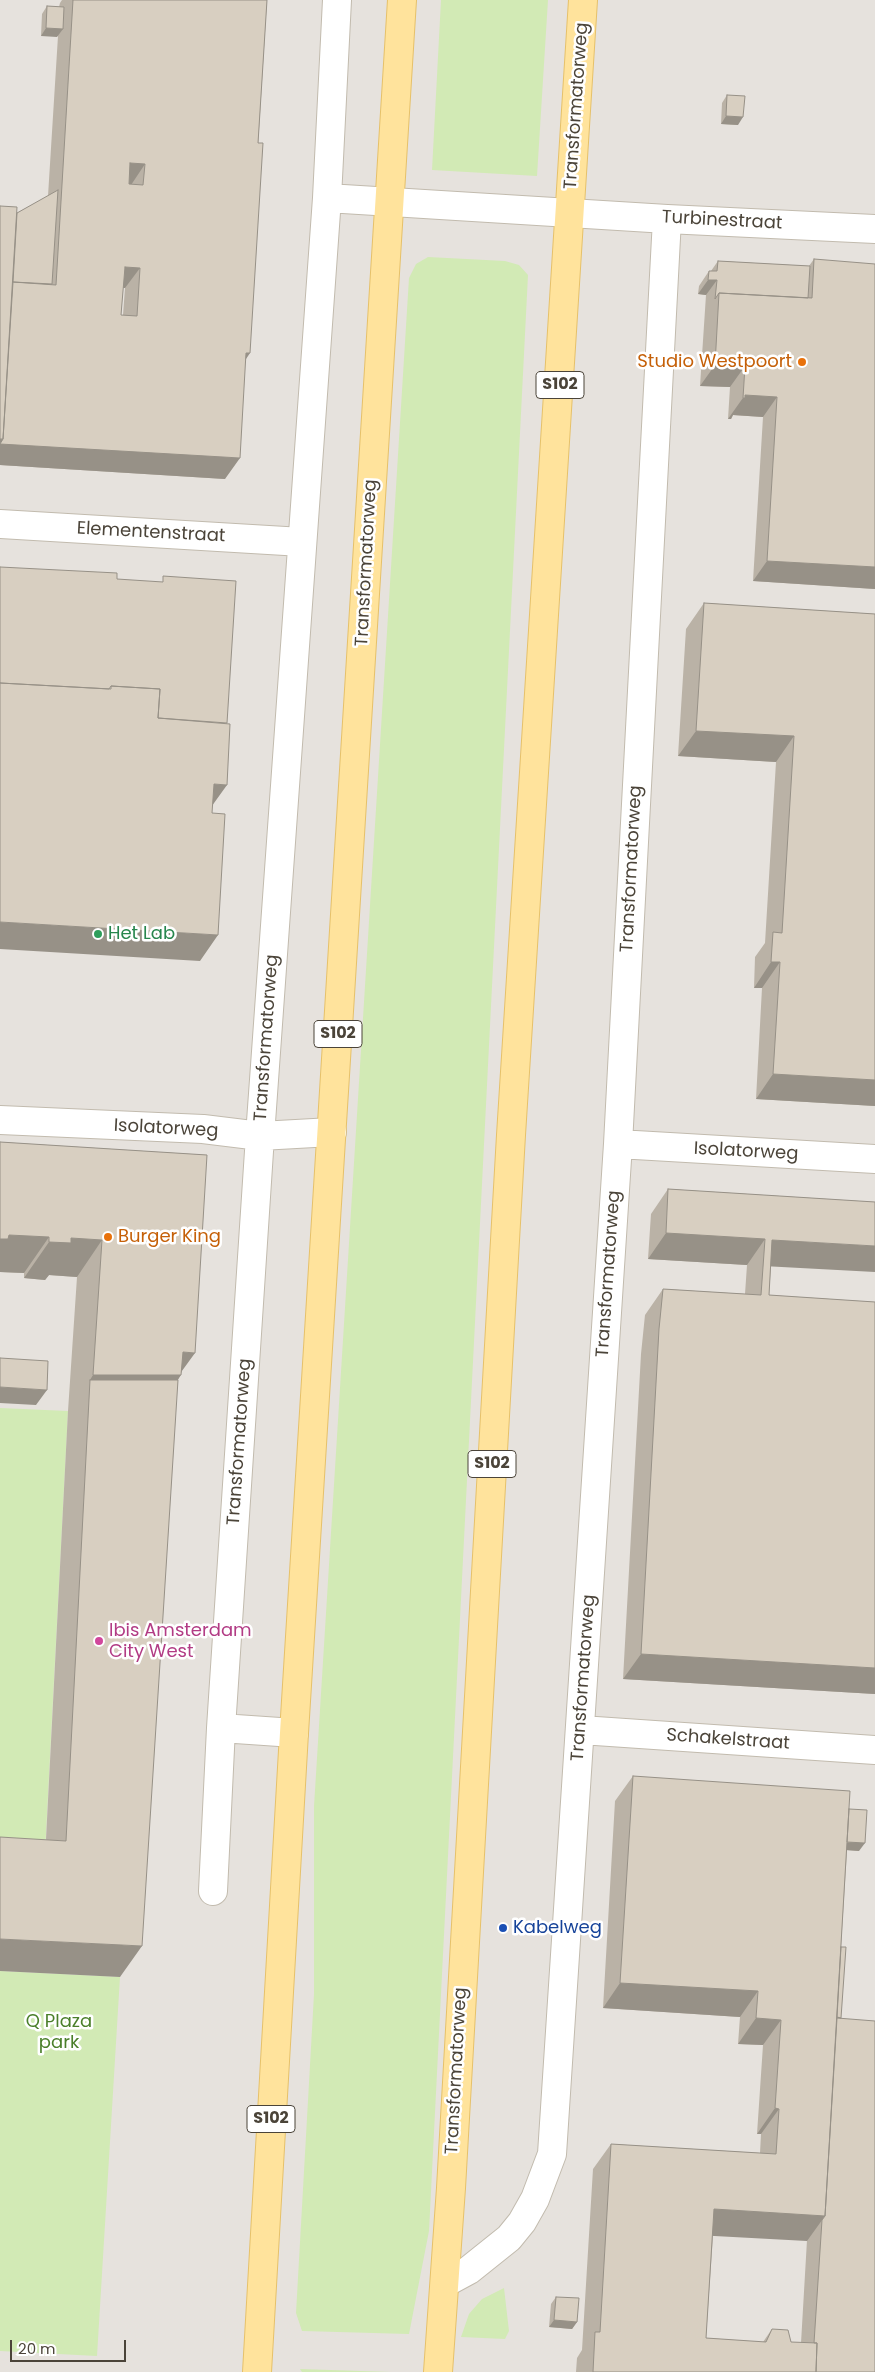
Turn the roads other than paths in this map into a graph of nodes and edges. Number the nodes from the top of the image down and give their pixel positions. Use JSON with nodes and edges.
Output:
{"nodes":[{"id":1,"x":337,"y":0,"type":"edge"},
{"id":2,"x":402,"y":0,"type":"edge"},
{"id":3,"x":583,"y":0,"type":"edge"},
{"id":4,"x":326,"y":198,"type":"junction"},
{"id":5,"x":388,"y":201,"type":"junction"},
{"id":6,"x":570,"y":212,"type":"junction"},
{"id":7,"x":667,"y":219,"type":"junction"},
{"id":8,"x":875,"y":229,"type":"edge"},
{"id":9,"x":0,"y":524,"type":"edge"},
{"id":10,"x":302,"y":542,"type":"junction"},
{"id":11,"x":0,"y":1120,"type":"edge"},
{"id":12,"x":332,"y":1132,"type":"junction"},
{"id":13,"x":260,"y":1136,"type":"junction"},
{"id":14,"x":618,"y":1144,"type":"junction"},
{"id":15,"x":875,"y":1159,"type":"edge"},
{"id":16,"x":221,"y":1728,"type":"junction"},
{"id":17,"x":581,"y":1730,"type":"junction"},
{"id":18,"x":294,"y":1733,"type":"junction"},
{"id":19,"x":875,"y":1750,"type":"edge"},
{"id":20,"x":213,"y":1891,"type":"dead end"},
{"id":21,"x":445,"y":2283,"type":"junction"},
{"id":22,"x":257,"y":2372,"type":"edge"},
{"id":23,"x":438,"y":2372,"type":"edge"}],
"edges":[{"from":1,"to":4,"type":"street","name":"Transformatorweg"},
{"from":2,"to":5,"type":"main road","name":"Transformatorweg","number":"S102"},
{"from":3,"to":6,"type":"main road","name":"Transformatorweg","number":"S102"},
{"from":4,"to":5,"type":"street","name":"Transformatorweg"},
{"from":4,"to":10,"type":"street","name":"Transformatorweg"},
{"from":5,"to":6,"type":"street","name":"Transformatorweg"},
{"from":5,"to":12,"type":"main road","name":"Transformatorweg","number":"S102"},
{"from":6,"to":7,"type":"street","name":"Turbinestraat"},
{"from":6,"to":21,"type":"main road","name":"Transformatorweg","number":"S102"},
{"from":7,"to":8,"type":"street","name":"Turbinestraat"},
{"from":7,"to":14,"type":"street","name":"Transformatorweg"},
{"from":9,"to":10,"type":"street","name":"Elementenstraat"},
{"from":10,"to":13,"type":"street","name":"Transformatorweg"},
{"from":11,"to":13,"type":"street","name":"Isolatorweg"},
{"from":12,"to":13,"type":"street","name":"Isolatorweg"},
{"from":12,"to":18,"type":"main road","name":"Transformatorweg","number":"S102"},
{"from":13,"to":16,"type":"street","name":"Transformatorweg"},
{"from":14,"to":15,"type":"street","name":"Isolatorweg"},
{"from":14,"to":17,"type":"street","name":"Transformatorweg"},
{"from":16,"to":18,"type":"street"},
{"from":16,"to":20,"type":"street","name":"Transformatorweg"},
{"from":17,"to":19,"type":"street","name":"Schakelstraat"},
{"from":17,"to":21,"type":"street","name":"Transformatorweg"},
{"from":18,"to":22,"type":"main road","name":"Transformatorweg","number":"S102"},
{"from":21,"to":23,"type":"main road","name":"Transformatorweg","number":"S102"}]}
